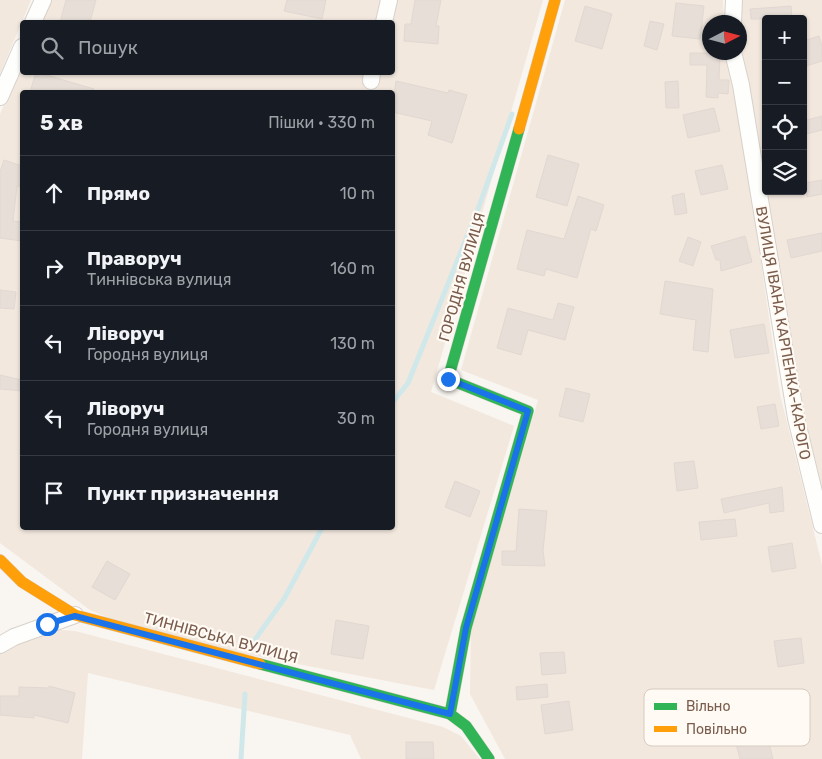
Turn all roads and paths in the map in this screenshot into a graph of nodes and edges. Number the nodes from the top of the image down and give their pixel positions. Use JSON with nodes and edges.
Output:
{"nodes":[{"id":1,"x":43,"y":0,"type":"edge"},
{"id":2,"x":389,"y":0,"type":"edge"},
{"id":3,"x":555,"y":0,"type":"edge"},
{"id":4,"x":734,"y":0,"type":"edge"},
{"id":5,"x":733,"y":15,"type":"edge"},
{"id":6,"x":34,"y":20,"type":"edge"},
{"id":7,"x":384,"y":20,"type":"edge"},
{"id":8,"x":20,"y":52,"type":"edge"},
{"id":9,"x":735,"y":60,"type":"edge"},
{"id":10,"x":0,"y":98,"type":"edge"},
{"id":11,"x":822,"y":525,"type":"edge"},
{"id":12,"x":0,"y":560,"type":"edge"},
{"id":13,"x":75,"y":616,"type":"junction"},
{"id":14,"x":0,"y":645,"type":"edge"},
{"id":15,"x":450,"y":714,"type":"junction"},
{"id":16,"x":488,"y":759,"type":"edge"}],
"edges":[{"from":1,"to":6,"type":"street"},
{"from":2,"to":7,"type":"street"},
{"from":3,"to":15,"type":"street","name":"ГОРОДНЯ ВУЛИЦЯ"},
{"from":4,"to":5,"type":"street"},
{"from":8,"to":10,"type":"street"},
{"from":9,"to":11,"type":"street","name":"ВУЛИЦЯ ІВАНА КАРПЕНКА-КАРОГО"},
{"from":12,"to":13,"type":"street","name":"ТИННІВСЬКА ВУЛИЦЯ"},
{"from":13,"to":14,"type":"street"},
{"from":13,"to":15,"type":"street","name":"ТИННІВСЬКА ВУЛИЦЯ"},
{"from":15,"to":16,"type":"street"}]}
